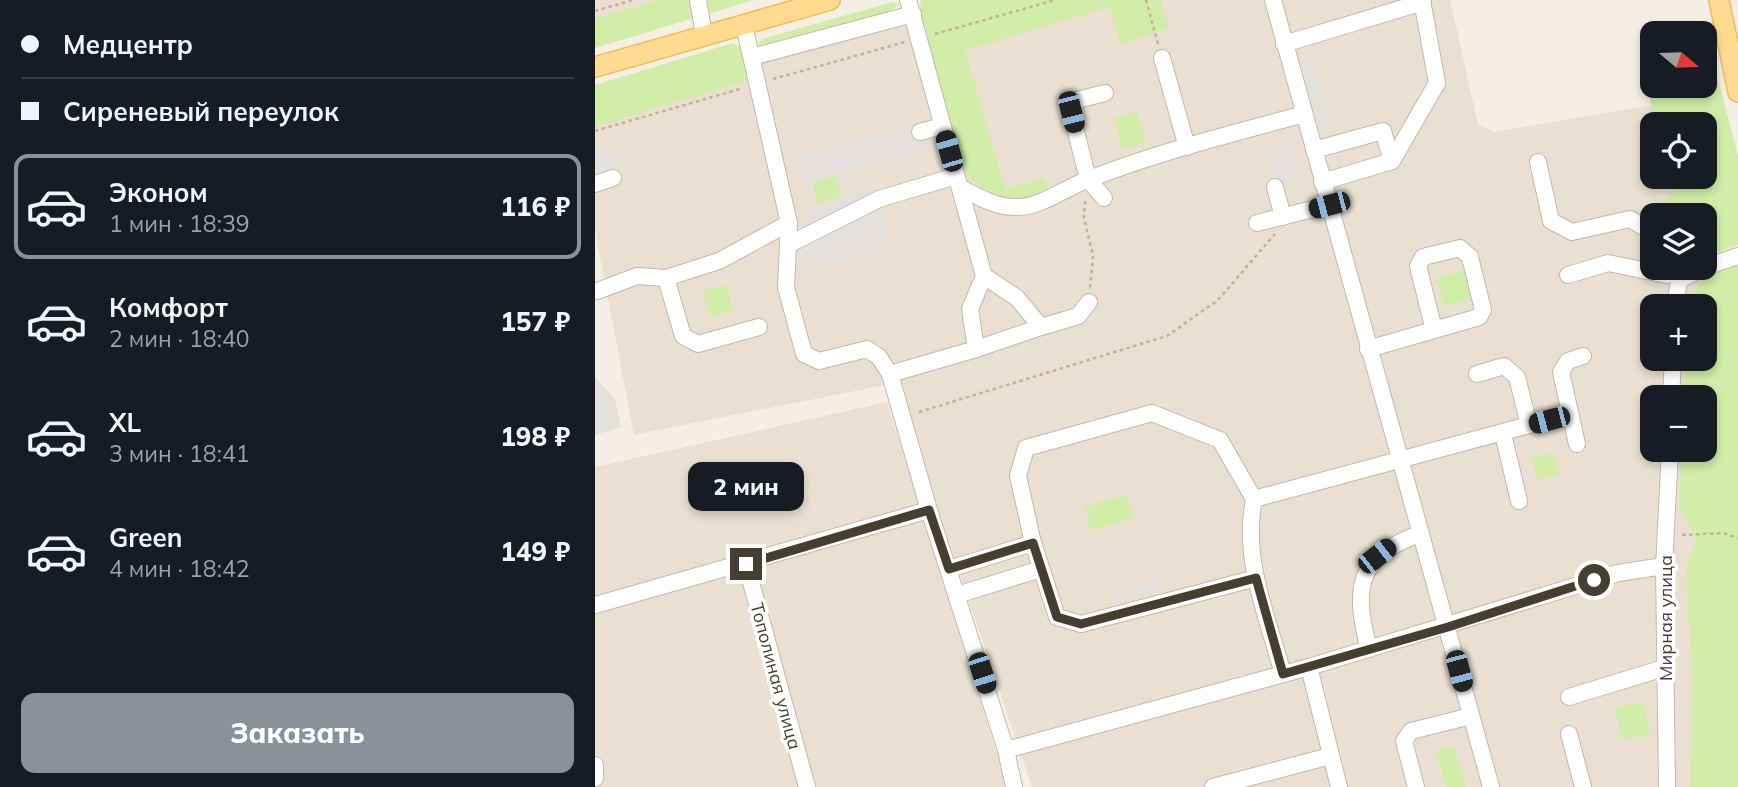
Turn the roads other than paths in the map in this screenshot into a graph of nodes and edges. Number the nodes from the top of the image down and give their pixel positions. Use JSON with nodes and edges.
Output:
{"nodes":[{"id":1,"x":698,"y":0,"type":"edge"},
{"id":2,"x":830,"y":0,"type":"edge"},
{"id":3,"x":1273,"y":0,"type":"edge"},
{"id":4,"x":1719,"y":0,"type":"edge"},
{"id":5,"x":1423,"y":1,"type":"edge"},
{"id":6,"x":911,"y":7,"type":"edge"},
{"id":7,"x":744,"y":25,"type":"junction"},
{"id":8,"x":704,"y":35,"type":"junction"},
{"id":9,"x":1285,"y":44,"type":"junction"},
{"id":10,"x":752,"y":57,"type":"junction"},
{"id":11,"x":1162,"y":58,"type":"road end"},
{"id":12,"x":595,"y":67,"type":"edge"},
{"id":13,"x":1737,"y":83,"type":"edge"},
{"id":14,"x":1105,"y":93,"type":"dead end"},
{"id":15,"x":1304,"y":114,"type":"junction"},
{"id":16,"x":942,"y":126,"type":"junction"},
{"id":17,"x":920,"y":132,"type":"dead end"},
{"id":18,"x":1187,"y":147,"type":"junction"},
{"id":19,"x":1314,"y":150,"type":"junction"},
{"id":20,"x":1392,"y":161,"type":"junction"},
{"id":21,"x":1538,"y":162,"type":"dead end"},
{"id":22,"x":613,"y":178,"type":"dead end"},
{"id":23,"x":1088,"y":179,"type":"junction"},
{"id":24,"x":959,"y":182,"type":"junction"},
{"id":25,"x":1322,"y":182,"type":"junction"},
{"id":26,"x":595,"y":184,"type":"edge"},
{"id":27,"x":1275,"y":187,"type":"dead end"},
{"id":28,"x":1104,"y":198,"type":"dead end"},
{"id":29,"x":1329,"y":205,"type":"junction"},
{"id":30,"x":1283,"y":217,"type":"junction"},
{"id":31,"x":789,"y":223,"type":"junction"},
{"id":32,"x":1257,"y":223,"type":"dead end"},
{"id":33,"x":1640,"y":225,"type":"edge"},
{"id":34,"x":788,"y":245,"type":"junction"},
{"id":35,"x":1738,"y":256,"type":"edge"},
{"id":36,"x":1717,"y":263,"type":"edge"},
{"id":37,"x":1640,"y":269,"type":"edge"},
{"id":38,"x":1568,"y":275,"type":"dead end"},
{"id":39,"x":984,"y":276,"type":"junction"},
{"id":40,"x":666,"y":278,"type":"junction"},
{"id":41,"x":596,"y":289,"type":"edge"},
{"id":42,"x":1089,"y":302,"type":"road end"},
{"id":43,"x":759,"y":327,"type":"dead end"},
{"id":44,"x":1041,"y":327,"type":"junction"},
{"id":45,"x":1434,"y":330,"type":"junction"},
{"id":46,"x":977,"y":349,"type":"junction"},
{"id":47,"x":1368,"y":349,"type":"junction"},
{"id":48,"x":1583,"y":356,"type":"dead end"},
{"id":49,"x":890,"y":374,"type":"junction"},
{"id":50,"x":1477,"y":374,"type":"dead end"},
{"id":51,"x":1570,"y":414,"type":"junction"},
{"id":52,"x":1529,"y":425,"type":"junction"},
{"id":53,"x":1503,"y":434,"type":"junction"},
{"id":54,"x":1577,"y":444,"type":"dead end"},
{"id":55,"x":1399,"y":461,"type":"junction"},
{"id":56,"x":1670,"y":462,"type":"edge"},
{"id":57,"x":1254,"y":499,"type":"junction"},
{"id":58,"x":1519,"y":501,"type":"dead end"},
{"id":59,"x":929,"y":510,"type":"junction"},
{"id":60,"x":1419,"y":534,"type":"junction"},
{"id":61,"x":1033,"y":543,"type":"junction"},
{"id":62,"x":746,"y":564,"type":"junction"},
{"id":63,"x":1664,"y":566,"type":"junction"},
{"id":64,"x":949,"y":569,"type":"junction"},
{"id":65,"x":1041,"y":569,"type":"junction"},
{"id":66,"x":1256,"y":578,"type":"junction"},
{"id":67,"x":957,"y":595,"type":"junction"},
{"id":68,"x":595,"y":605,"type":"edge"},
{"id":69,"x":1448,"y":627,"type":"junction"},
{"id":70,"x":1369,"y":649,"type":"junction"},
{"id":71,"x":1309,"y":667,"type":"junction"},
{"id":72,"x":1664,"y":668,"type":"junction"},
{"id":73,"x":1283,"y":674,"type":"junction"},
{"id":74,"x":1569,"y":697,"type":"dead end"},
{"id":75,"x":1471,"y":716,"type":"junction"},
{"id":76,"x":1569,"y":734,"type":"dead end"},
{"id":77,"x":1006,"y":750,"type":"junction"},
{"id":78,"x":1330,"y":756,"type":"junction"},
{"id":79,"x":595,"y":765,"type":"edge"},
{"id":80,"x":595,"y":778,"type":"edge"},
{"id":81,"x":1664,"y":786,"type":"edge"},
{"id":82,"x":807,"y":787,"type":"edge"},
{"id":83,"x":1014,"y":787,"type":"edge"},
{"id":84,"x":1213,"y":787,"type":"edge"},
{"id":85,"x":1339,"y":787,"type":"edge"},
{"id":86,"x":1416,"y":787,"type":"edge"},
{"id":87,"x":1492,"y":787,"type":"edge"},
{"id":88,"x":1583,"y":787,"type":"edge"}],
"edges":[{"from":1,"to":8,"type":"street"},
{"from":2,"to":7,"type":"main road"},
{"from":3,"to":9,"type":"street"},
{"from":4,"to":13,"type":"main road"},
{"from":5,"to":9,"type":"street"},
{"from":5,"to":20,"type":"street"},
{"from":6,"to":10,"type":"street"},
{"from":6,"to":16,"type":"street"},
{"from":7,"to":8,"type":"main road"},
{"from":7,"to":10,"type":"street"},
{"from":8,"to":12,"type":"main road"},
{"from":9,"to":15,"type":"street"},
{"from":10,"to":31,"type":"street"},
{"from":11,"to":18,"type":"street"},
{"from":14,"to":23,"type":"street"},
{"from":15,"to":18,"type":"street"},
{"from":15,"to":19,"type":"street"},
{"from":16,"to":17,"type":"street"},
{"from":16,"to":24,"type":"street"},
{"from":18,"to":23,"type":"street"},
{"from":19,"to":20,"type":"street"},
{"from":19,"to":25,"type":"street"},
{"from":20,"to":25,"type":"street"},
{"from":21,"to":33,"type":"street"},
{"from":22,"to":26,"type":"street"},
{"from":23,"to":24,"type":"street"},
{"from":23,"to":28,"type":"street"},
{"from":24,"to":34,"type":"street"},
{"from":24,"to":39,"type":"street"},
{"from":25,"to":29,"type":"street"},
{"from":27,"to":30,"type":"street"},
{"from":29,"to":30,"type":"street"},
{"from":29,"to":47,"type":"street"},
{"from":30,"to":32,"type":"street"},
{"from":31,"to":34,"type":"street"},
{"from":31,"to":40,"type":"street"},
{"from":34,"to":49,"type":"street"},
{"from":35,"to":36,"type":"street"},
{"from":37,"to":38,"type":"street"},
{"from":39,"to":44,"type":"street"},
{"from":39,"to":46,"type":"street"},
{"from":40,"to":41,"type":"street"},
{"from":40,"to":43,"type":"street"},
{"from":42,"to":44,"type":"street"},
{"from":44,"to":46,"type":"street"},
{"from":45,"to":45,"type":"street"},
{"from":45,"to":47,"type":"street"},
{"from":46,"to":49,"type":"street"},
{"from":47,"to":55,"type":"street"},
{"from":48,"to":51,"type":"street"},
{"from":49,"to":59,"type":"street"},
{"from":50,"to":52,"type":"street"},
{"from":51,"to":52,"type":"street"},
{"from":51,"to":54,"type":"street"},
{"from":52,"to":53,"type":"street"},
{"from":53,"to":55,"type":"street"},
{"from":53,"to":58,"type":"street"},
{"from":55,"to":57,"type":"street"},
{"from":55,"to":60,"type":"street"},
{"from":56,"to":63,"type":"street","name":"Мирная улица"},
{"from":57,"to":61,"type":"street"},
{"from":57,"to":66,"type":"street"},
{"from":59,"to":62,"type":"street"},
{"from":59,"to":64,"type":"street"},
{"from":60,"to":69,"type":"street"},
{"from":60,"to":70,"type":"street"},
{"from":61,"to":64,"type":"street"},
{"from":61,"to":65,"type":"street"},
{"from":62,"to":68,"type":"street"},
{"from":62,"to":82,"type":"street","name":"Тополиная улица"},
{"from":63,"to":69,"type":"street"},
{"from":63,"to":72,"type":"street","name":"Мирная улица"},
{"from":64,"to":67,"type":"street"},
{"from":65,"to":66,"type":"street"},
{"from":65,"to":67,"type":"street"},
{"from":66,"to":73,"type":"street"},
{"from":67,"to":77,"type":"street"},
{"from":69,"to":70,"type":"street"},
{"from":69,"to":75,"type":"street"},
{"from":70,"to":71,"type":"street"},
{"from":71,"to":73,"type":"street"},
{"from":71,"to":78,"type":"street"},
{"from":72,"to":74,"type":"street"},
{"from":72,"to":81,"type":"street","name":"Мирная улица"},
{"from":73,"to":77,"type":"street"},
{"from":75,"to":86,"type":"street"},
{"from":75,"to":87,"type":"street"},
{"from":76,"to":88,"type":"street"},
{"from":77,"to":83,"type":"street"},
{"from":78,"to":84,"type":"street"},
{"from":78,"to":85,"type":"street"},
{"from":79,"to":80,"type":"street"}]}
